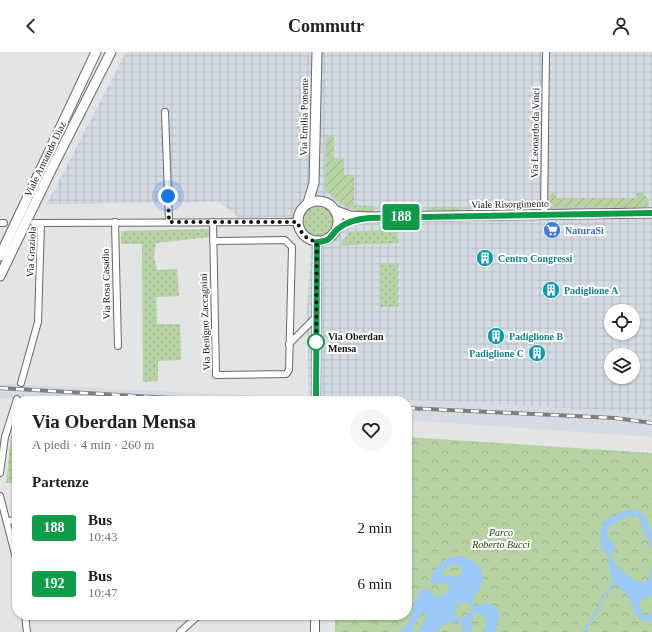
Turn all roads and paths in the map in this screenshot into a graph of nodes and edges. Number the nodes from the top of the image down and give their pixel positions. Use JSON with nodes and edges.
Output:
{"nodes":[{"id":1,"x":96,"y":52,"type":"edge"},
{"id":2,"x":111,"y":52,"type":"edge"},
{"id":3,"x":317,"y":52,"type":"edge"},
{"id":4,"x":546,"y":52,"type":"edge"},
{"id":5,"x":165,"y":112,"type":"dead end"},
{"id":6,"x":48,"y":166,"type":"junction"},
{"id":7,"x":314,"y":183,"type":"junction"},
{"id":8,"x":322,"y":201,"type":"junction"},
{"id":9,"x":308,"y":203,"type":"junction"},
{"id":10,"x":336,"y":211,"type":"junction"},
{"id":11,"x":652,"y":213,"type":"edge"},
{"id":12,"x":544,"y":214,"type":"junction"},
{"id":13,"x":369,"y":218,"type":"junction"},
{"id":14,"x":115,"y":222,"type":"junction"},
{"id":15,"x":169,"y":222,"type":"junction"},
{"id":16,"x":213,"y":222,"type":"junction"},
{"id":17,"x":298,"y":222,"type":"junction"},
{"id":18,"x":34,"y":223,"type":"dead end"},
{"id":19,"x":41,"y":223,"type":"junction"},
{"id":20,"x":338,"y":228,"type":"junction"},
{"id":21,"x":214,"y":241,"type":"junction"},
{"id":22,"x":317,"y":242,"type":"junction"},
{"id":23,"x":0,"y":256,"type":"edge"},
{"id":24,"x":0,"y":276,"type":"edge"},
{"id":25,"x":316,"y":317,"type":"junction"},
{"id":26,"x":289,"y":344,"type":"junction"},
{"id":27,"x":118,"y":346,"type":"dead end"},
{"id":28,"x":21,"y":383,"type":"dead end"},
{"id":29,"x":316,"y":396,"type":"edge"},
{"id":30,"x":12,"y":414,"type":"edge"},
{"id":31,"x":0,"y":473,"type":"edge"},
{"id":32,"x":0,"y":496,"type":"edge"},
{"id":33,"x":7,"y":520,"type":"junction"},
{"id":34,"x":12,"y":520,"type":"edge"},
{"id":35,"x":12,"y":541,"type":"edge"},
{"id":36,"x":25,"y":620,"type":"edge"},
{"id":37,"x":193,"y":620,"type":"edge"},
{"id":38,"x":315,"y":620,"type":"edge"},
{"id":39,"x":26,"y":632,"type":"edge"},
{"id":40,"x":180,"y":632,"type":"edge"},
{"id":41,"x":315,"y":632,"type":"edge"}],
"edges":[{"from":1,"to":6,"type":"main road","name":"Viale Armando Diaz"},
{"from":2,"to":6,"type":"main road","name":"Viale Armando Diaz"},
{"from":3,"to":7,"type":"main road","name":"Via Emilia Ponente"},
{"from":4,"to":12,"type":"street","name":"Via Leonardo da Vinci"},
{"from":5,"to":15,"type":"street"},
{"from":6,"to":23,"type":"main road","name":"Viale Armando Diaz"},
{"from":6,"to":24,"type":"main road","name":"Viale Armando Diaz"},
{"from":7,"to":8,"type":"main road","name":"Via Emilia Ponente"},
{"from":7,"to":9,"type":"main road","name":"Via Emilia Ponente"},
{"from":8,"to":9,"type":"main road"},
{"from":8,"to":10,"type":"main road"},
{"from":9,"to":17,"type":"main road"},
{"from":10,"to":13,"type":"main road","name":"Viale Risorgimento"},
{"from":10,"to":20,"type":"main road"},
{"from":11,"to":12,"type":"main road","name":"Viale Risorgimento"},
{"from":12,"to":13,"type":"main road","name":"Viale Risorgimento"},
{"from":13,"to":20,"type":"main road","name":"Viale Risorgimento"},
{"from":14,"to":15,"type":"street","name":"Via Graziola"},
{"from":14,"to":19,"type":"street","name":"Via Graziola"},
{"from":14,"to":27,"type":"street","name":"Via Rosa Casadio"},
{"from":15,"to":16,"type":"street","name":"Via Graziola"},
{"from":16,"to":17,"type":"street","name":"Via Graziola"},
{"from":16,"to":21,"type":"street","name":"Via Benigno Zaccagnini"},
{"from":17,"to":22,"type":"main road"},
{"from":18,"to":19,"type":"street"},
{"from":19,"to":28,"type":"street","name":"Via Graziola"},
{"from":20,"to":22,"type":"main road"},
{"from":21,"to":26,"type":"street","name":"Via Benigno Zaccagnini"},
{"from":21,"to":26,"type":"street","name":"Via Benigno Zaccagnini"},
{"from":22,"to":25,"type":"main road"},
{"from":25,"to":26,"type":"street"},
{"from":25,"to":29,"type":"main road"},
{"from":30,"to":31,"type":"street"},
{"from":32,"to":33,"type":"street"},
{"from":33,"to":34,"type":"street"},
{"from":33,"to":35,"type":"street"},
{"from":36,"to":39,"type":"street"},
{"from":37,"to":40,"type":"street"},
{"from":38,"to":41,"type":"main road"}]}
